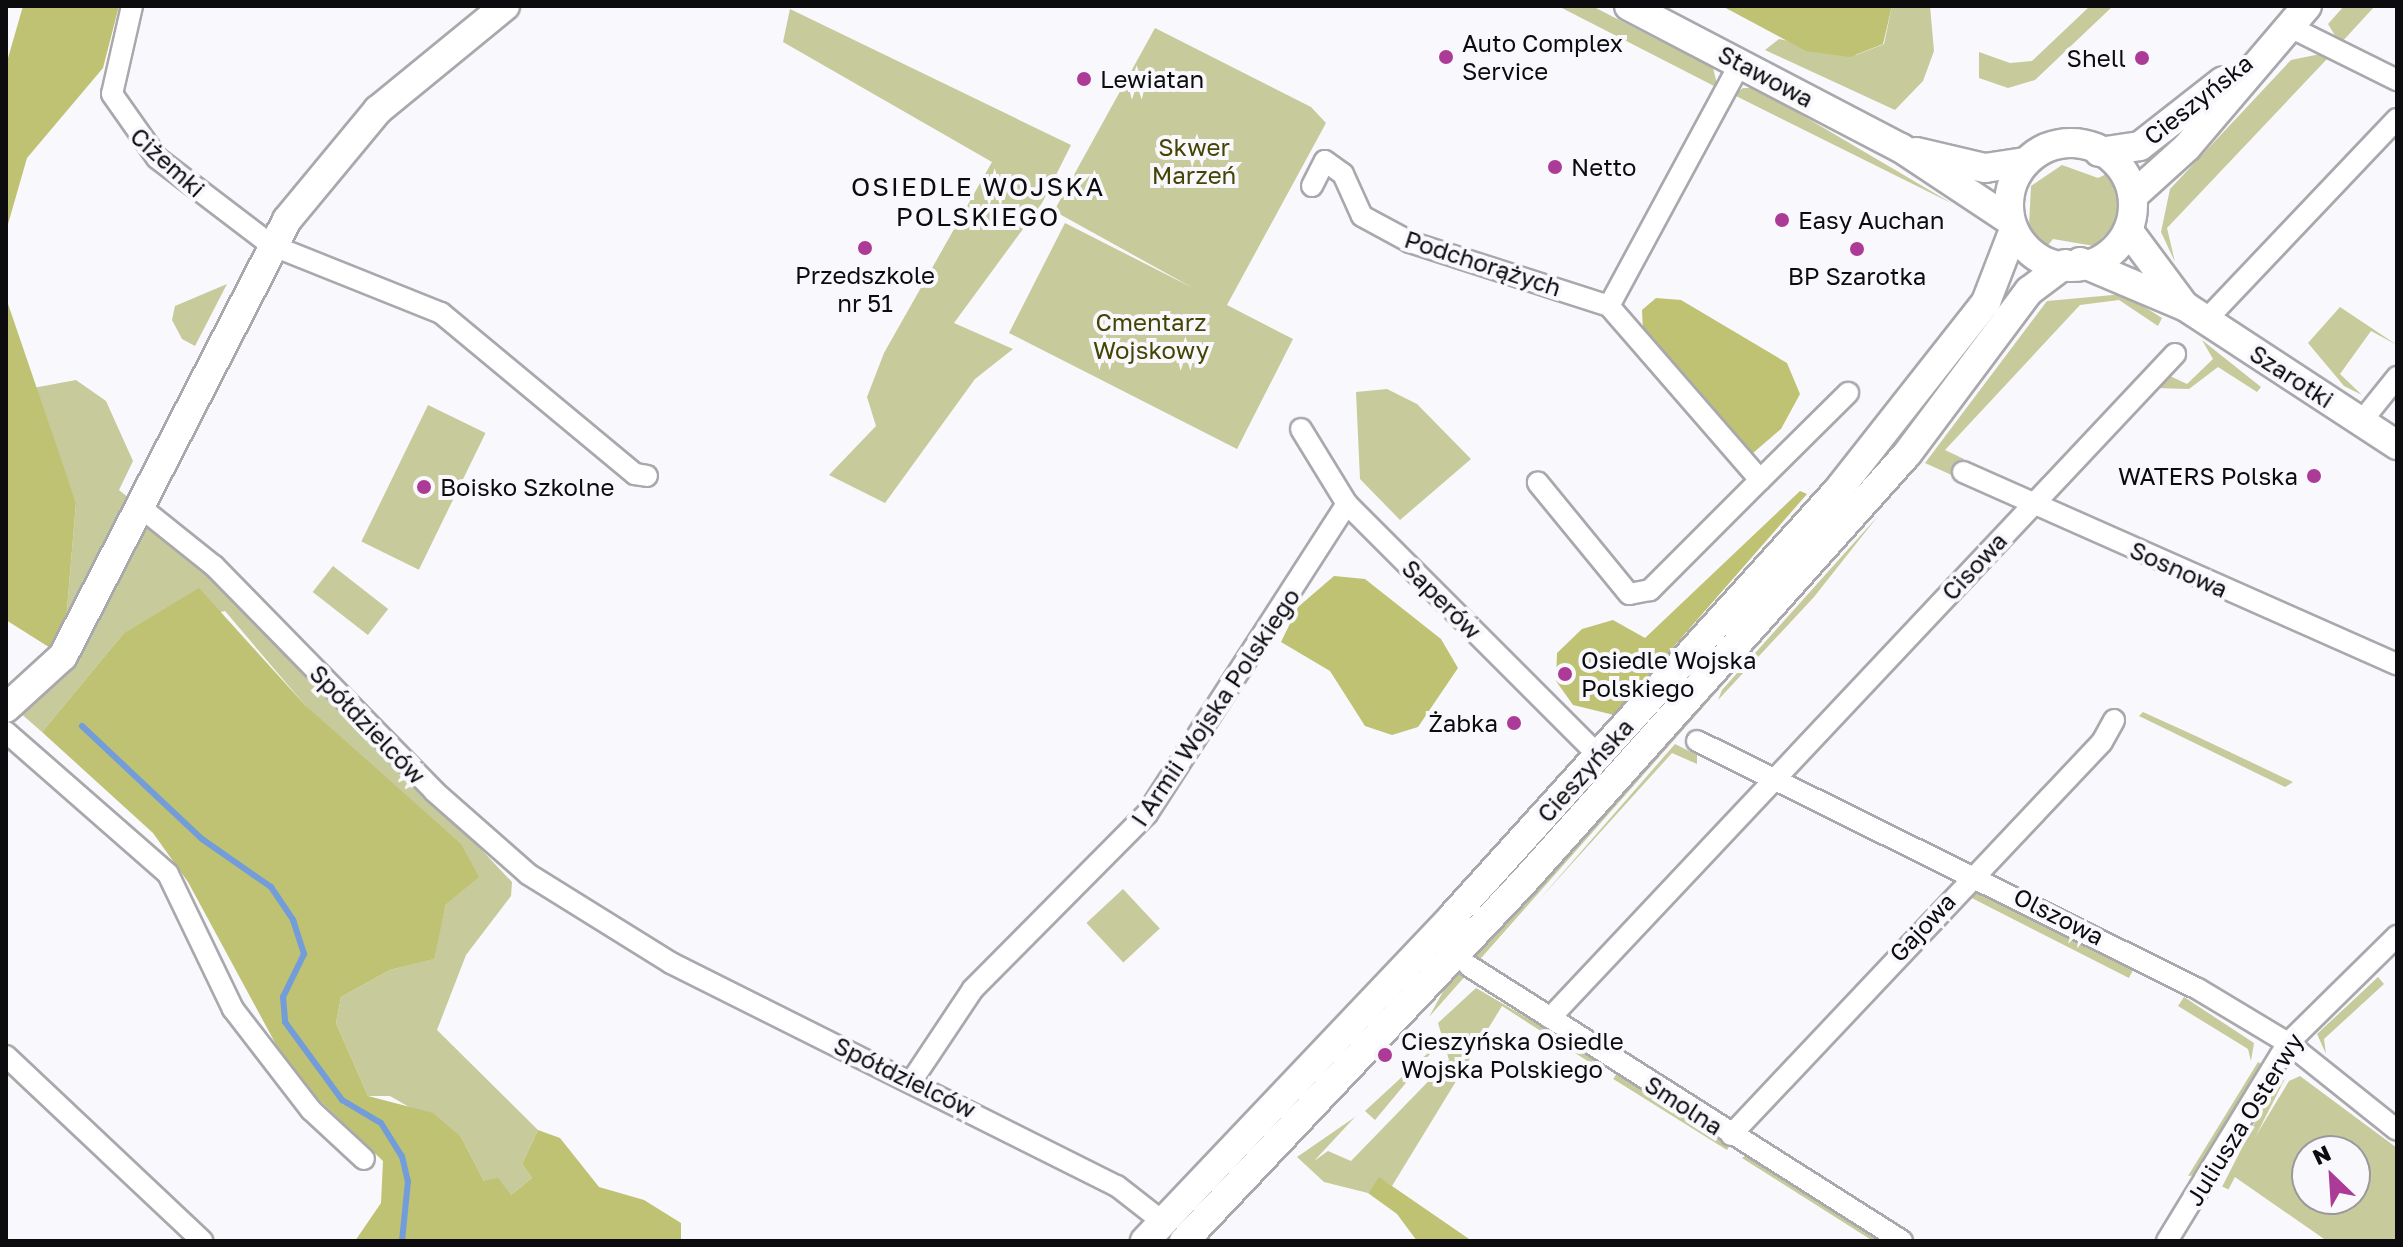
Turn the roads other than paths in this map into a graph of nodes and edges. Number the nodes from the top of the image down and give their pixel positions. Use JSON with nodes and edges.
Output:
{"nodes":[{"id":1,"x":132,"y":6,"type":"edge"},
{"id":2,"x":505,"y":6,"type":"edge"},
{"id":3,"x":1629,"y":6,"type":"edge"},
{"id":4,"x":2297,"y":16,"type":"edge"},
{"id":5,"x":1741,"y":62,"type":"junction"},
{"id":6,"x":2397,"y":80,"type":"edge"},
{"id":7,"x":2397,"y":119,"type":"edge"},
{"id":8,"x":1901,"y":148,"type":"junction"},
{"id":9,"x":2099,"y":152,"type":"junction"},
{"id":10,"x":2025,"y":162,"type":"junction"},
{"id":11,"x":1312,"y":186,"type":"dead end"},
{"id":12,"x":2135,"y":194,"type":"junction"},
{"id":13,"x":2010,"y":226,"type":"junction"},
{"id":14,"x":2131,"y":234,"type":"junction"},
{"id":15,"x":271,"y":245,"type":"junction"},
{"id":16,"x":2072,"y":263,"type":"junction"},
{"id":17,"x":1609,"y":306,"type":"junction"},
{"id":18,"x":2196,"y":314,"type":"junction"},
{"id":19,"x":2175,"y":354,"type":"dead end"},
{"id":20,"x":2397,"y":377,"type":"edge"},
{"id":21,"x":1848,"y":393,"type":"dead end"},
{"id":22,"x":2361,"y":422,"type":"junction"},
{"id":23,"x":1301,"y":429,"type":"dead end"},
{"id":24,"x":2397,"y":445,"type":"edge"},
{"id":25,"x":1963,"y":472,"type":"dead end"},
{"id":26,"x":647,"y":476,"type":"dead end"},
{"id":27,"x":1760,"y":480,"type":"junction"},
{"id":28,"x":1538,"y":483,"type":"dead end"},
{"id":29,"x":1347,"y":504,"type":"junction"},
{"id":30,"x":2032,"y":505,"type":"junction"},
{"id":31,"x":139,"y":506,"type":"junction"},
{"id":32,"x":2397,"y":664,"type":"edge"},
{"id":33,"x":6,"y":708,"type":"edge"},
{"id":34,"x":2114,"y":720,"type":"dead end"},
{"id":35,"x":6,"y":732,"type":"edge"},
{"id":36,"x":1697,"y":741,"type":"dead end"},
{"id":37,"x":1599,"y":756,"type":"junction"},
{"id":38,"x":1775,"y":780,"type":"junction"},
{"id":39,"x":1972,"y":873,"type":"junction"},
{"id":40,"x":2397,"y":936,"type":"edge"},
{"id":41,"x":1469,"y":966,"type":"dead end"},
{"id":42,"x":1550,"y":1018,"type":"junction"},
{"id":43,"x":2288,"y":1043,"type":"junction"},
{"id":44,"x":6,"y":1056,"type":"edge"},
{"id":45,"x":913,"y":1079,"type":"junction"},
{"id":46,"x":2397,"y":1130,"type":"edge"},
{"id":47,"x":1731,"y":1135,"type":"junction"},
{"id":48,"x":364,"y":1159,"type":"dead end"},
{"id":49,"x":1154,"y":1232,"type":"edge"},
{"id":50,"x":202,"y":1241,"type":"edge"},
{"id":51,"x":1184,"y":1241,"type":"edge"},
{"id":52,"x":1902,"y":1241,"type":"edge"},
{"id":53,"x":2167,"y":1241,"type":"edge"}],
"edges":[{"from":1,"to":15,"type":"street","name":"Ciżemki"},
{"from":2,"to":15,"type":"main road"},
{"from":3,"to":5,"type":"main road","name":"Stawowa"},
{"from":4,"to":6,"type":"street"},
{"from":4,"to":9,"type":"main road","name":"Cieszyńska"},
{"from":4,"to":12,"type":"main road","name":"Cieszyńska"},
{"from":5,"to":8,"type":"main road","name":"Stawowa"},
{"from":5,"to":17,"type":"street"},
{"from":7,"to":18,"type":"street"},
{"from":8,"to":10,"type":"main road","name":"Stawowa"},
{"from":8,"to":13,"type":"main road","name":"Stawowa"},
{"from":9,"to":10,"type":"main road"},
{"from":9,"to":12,"type":"main road"},
{"from":10,"to":13,"type":"main road"},
{"from":11,"to":17,"type":"street","name":"Podchorążych"},
{"from":12,"to":14,"type":"main road"},
{"from":13,"to":16,"type":"main road"},
{"from":13,"to":37,"type":"main road","name":"Cieszyńska"},
{"from":14,"to":16,"type":"main road"},
{"from":14,"to":18,"type":"main road","name":"Szarotki"},
{"from":15,"to":26,"type":"street","name":"Ciżemki"},
{"from":15,"to":31,"type":"main road"},
{"from":16,"to":18,"type":"main road","name":"Szarotki"},
{"from":16,"to":51,"type":"main road","name":"Cieszyńska"},
{"from":17,"to":27,"type":"street"},
{"from":18,"to":22,"type":"main road","name":"Szarotki"},
{"from":19,"to":30,"type":"street","name":"Cisowa"},
{"from":20,"to":22,"type":"street"},
{"from":21,"to":27,"type":"street"},
{"from":22,"to":24,"type":"main road","name":"Szarotki"},
{"from":23,"to":29,"type":"street","name":"Saperów"},
{"from":25,"to":30,"type":"street","name":"Sosnowa"},
{"from":27,"to":28,"type":"street"},
{"from":29,"to":37,"type":"street","name":"Saperów"},
{"from":29,"to":45,"type":"street","name":"I Armii Wojska Polskiego"},
{"from":30,"to":32,"type":"street","name":"Sosnowa"},
{"from":30,"to":38,"type":"street","name":"Cisowa"},
{"from":31,"to":33,"type":"main road"},
{"from":31,"to":45,"type":"street","name":"Spółdzielców"},
{"from":34,"to":39,"type":"street","name":"Gajowa"},
{"from":35,"to":48,"type":"street"},
{"from":36,"to":38,"type":"street","name":"Olszowa"},
{"from":37,"to":49,"type":"main road","name":"Cieszyńska"},
{"from":38,"to":39,"type":"street","name":"Olszowa"},
{"from":38,"to":42,"type":"street"},
{"from":39,"to":43,"type":"street","name":"Olszowa"},
{"from":39,"to":47,"type":"street","name":"Gajowa"},
{"from":40,"to":43,"type":"street","name":"Juliusza Osterwy"},
{"from":41,"to":42,"type":"street","name":"Smolna"},
{"from":42,"to":47,"type":"street","name":"Smolna"},
{"from":43,"to":46,"type":"street","name":"Olszowa"},
{"from":43,"to":53,"type":"street","name":"Juliusza Osterwy"},
{"from":44,"to":50,"type":"street"},
{"from":45,"to":49,"type":"street","name":"Spółdzielców"},
{"from":47,"to":52,"type":"street","name":"Smolna"}]}
